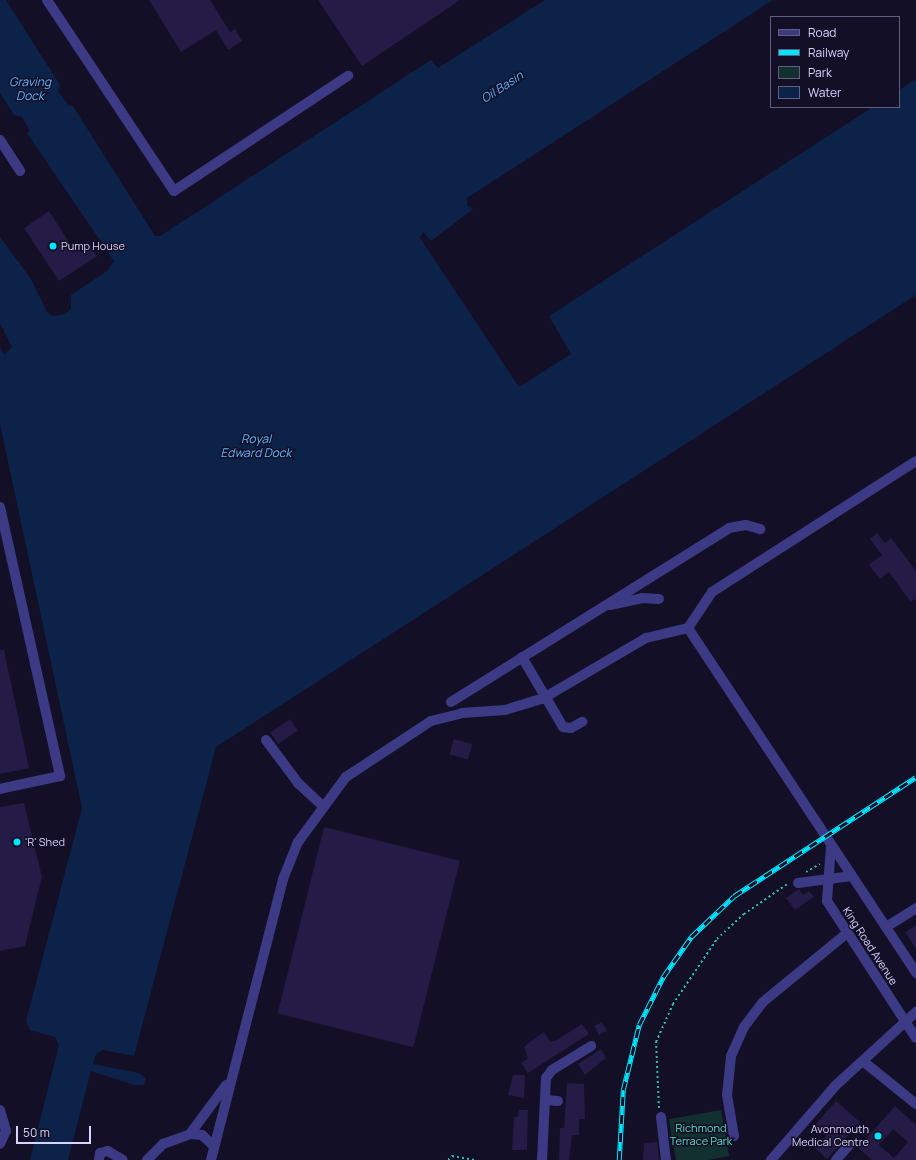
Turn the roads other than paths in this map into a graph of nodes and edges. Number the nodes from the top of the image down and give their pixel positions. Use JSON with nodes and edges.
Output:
{"nodes":[{"id":1,"x":47,"y":0,"type":"edge"},
{"id":2,"x":348,"y":76,"type":"dead end"},
{"id":3,"x":0,"y":140,"type":"edge"},
{"id":4,"x":20,"y":171,"type":"dead end"},
{"id":5,"x":916,"y":461,"type":"edge"},
{"id":6,"x":0,"y":507,"type":"edge"},
{"id":7,"x":760,"y":529,"type":"dead end"},
{"id":8,"x":659,"y":599,"type":"dead end"},
{"id":9,"x":603,"y":607,"type":"junction"},
{"id":10,"x":688,"y":628,"type":"junction"},
{"id":11,"x":522,"y":657,"type":"junction"},
{"id":12,"x":546,"y":697,"type":"junction"},
{"id":13,"x":451,"y":702,"type":"dead end"},
{"id":14,"x":582,"y":722,"type":"dead end"},
{"id":15,"x":266,"y":740,"type":"dead end"},
{"id":16,"x":0,"y":790,"type":"edge"},
{"id":17,"x":323,"y":806,"type":"junction"},
{"id":18,"x":831,"y":846,"type":"junction"},
{"id":19,"x":852,"y":876,"type":"junction"},
{"id":20,"x":798,"y":879,"type":"road end"},
{"id":21,"x":828,"y":882,"type":"junction"},
{"id":22,"x":916,"y":908,"type":"edge"},
{"id":23,"x":886,"y":927,"type":"junction"},
{"id":24,"x":846,"y":934,"type":"junction"},
{"id":25,"x":916,"y":973,"type":"edge"},
{"id":26,"x":916,"y":1012,"type":"edge"},
{"id":27,"x":904,"y":1020,"type":"junction"},
{"id":28,"x":916,"y":1038,"type":"edge"},
{"id":29,"x":591,"y":1046,"type":"dead end"},
{"id":30,"x":864,"y":1062,"type":"junction"},
{"id":31,"x":230,"y":1078,"type":"junction"},
{"id":32,"x":544,"y":1100,"type":"junction"},
{"id":33,"x":558,"y":1101,"type":"dead end"},
{"id":34,"x":916,"y":1104,"type":"edge"},
{"id":35,"x":0,"y":1110,"type":"edge"},
{"id":36,"x":661,"y":1117,"type":"road end"},
{"id":37,"x":190,"y":1134,"type":"junction"},
{"id":38,"x":734,"y":1136,"type":"dead end"},
{"id":39,"x":0,"y":1144,"type":"edge"},
{"id":40,"x":849,"y":1145,"type":"dead end"},
{"id":41,"x":214,"y":1146,"type":"junction"},
{"id":42,"x":99,"y":1160,"type":"edge"},
{"id":43,"x":123,"y":1160,"type":"edge"},
{"id":44,"x":147,"y":1160,"type":"edge"},
{"id":45,"x":211,"y":1160,"type":"edge"},
{"id":46,"x":542,"y":1160,"type":"edge"},
{"id":47,"x":666,"y":1160,"type":"edge"},
{"id":48,"x":771,"y":1160,"type":"edge"},
{"id":49,"x":836,"y":1160,"type":"edge"}],
"edges":[{"from":1,"to":2,"type":"street"},
{"from":3,"to":4,"type":"street"},
{"from":5,"to":10,"type":"street"},
{"from":6,"to":16,"type":"street"},
{"from":7,"to":9,"type":"street"},
{"from":8,"to":9,"type":"street"},
{"from":9,"to":11,"type":"street"},
{"from":10,"to":12,"type":"street"},
{"from":10,"to":18,"type":"street"},
{"from":11,"to":12,"type":"street"},
{"from":11,"to":13,"type":"street"},
{"from":12,"to":14,"type":"street"},
{"from":12,"to":17,"type":"street"},
{"from":15,"to":17,"type":"street"},
{"from":17,"to":31,"type":"street"},
{"from":18,"to":19,"type":"street"},
{"from":18,"to":21,"type":"street","name":"King Road Avenue"},
{"from":19,"to":21,"type":"street"},
{"from":19,"to":23,"type":"street"},
{"from":20,"to":21,"type":"street"},
{"from":21,"to":24,"type":"street","name":"King Road Avenue"},
{"from":22,"to":23,"type":"street"},
{"from":23,"to":25,"type":"street"},
{"from":24,"to":27,"type":"street","name":"King Road Avenue"},
{"from":24,"to":38,"type":"street"},
{"from":26,"to":27,"type":"street"},
{"from":27,"to":28,"type":"street","name":"King Road Avenue"},
{"from":27,"to":30,"type":"street"},
{"from":29,"to":32,"type":"street"},
{"from":30,"to":34,"type":"street"},
{"from":30,"to":48,"type":"street"},
{"from":31,"to":37,"type":"street"},
{"from":31,"to":41,"type":"street"},
{"from":32,"to":33,"type":"street"},
{"from":32,"to":46,"type":"street"},
{"from":35,"to":39,"type":"street"},
{"from":36,"to":47,"type":"street"},
{"from":37,"to":41,"type":"street"},
{"from":37,"to":44,"type":"street"},
{"from":40,"to":49,"type":"street"},
{"from":41,"to":45,"type":"street"},
{"from":42,"to":43,"type":"street"}]}
